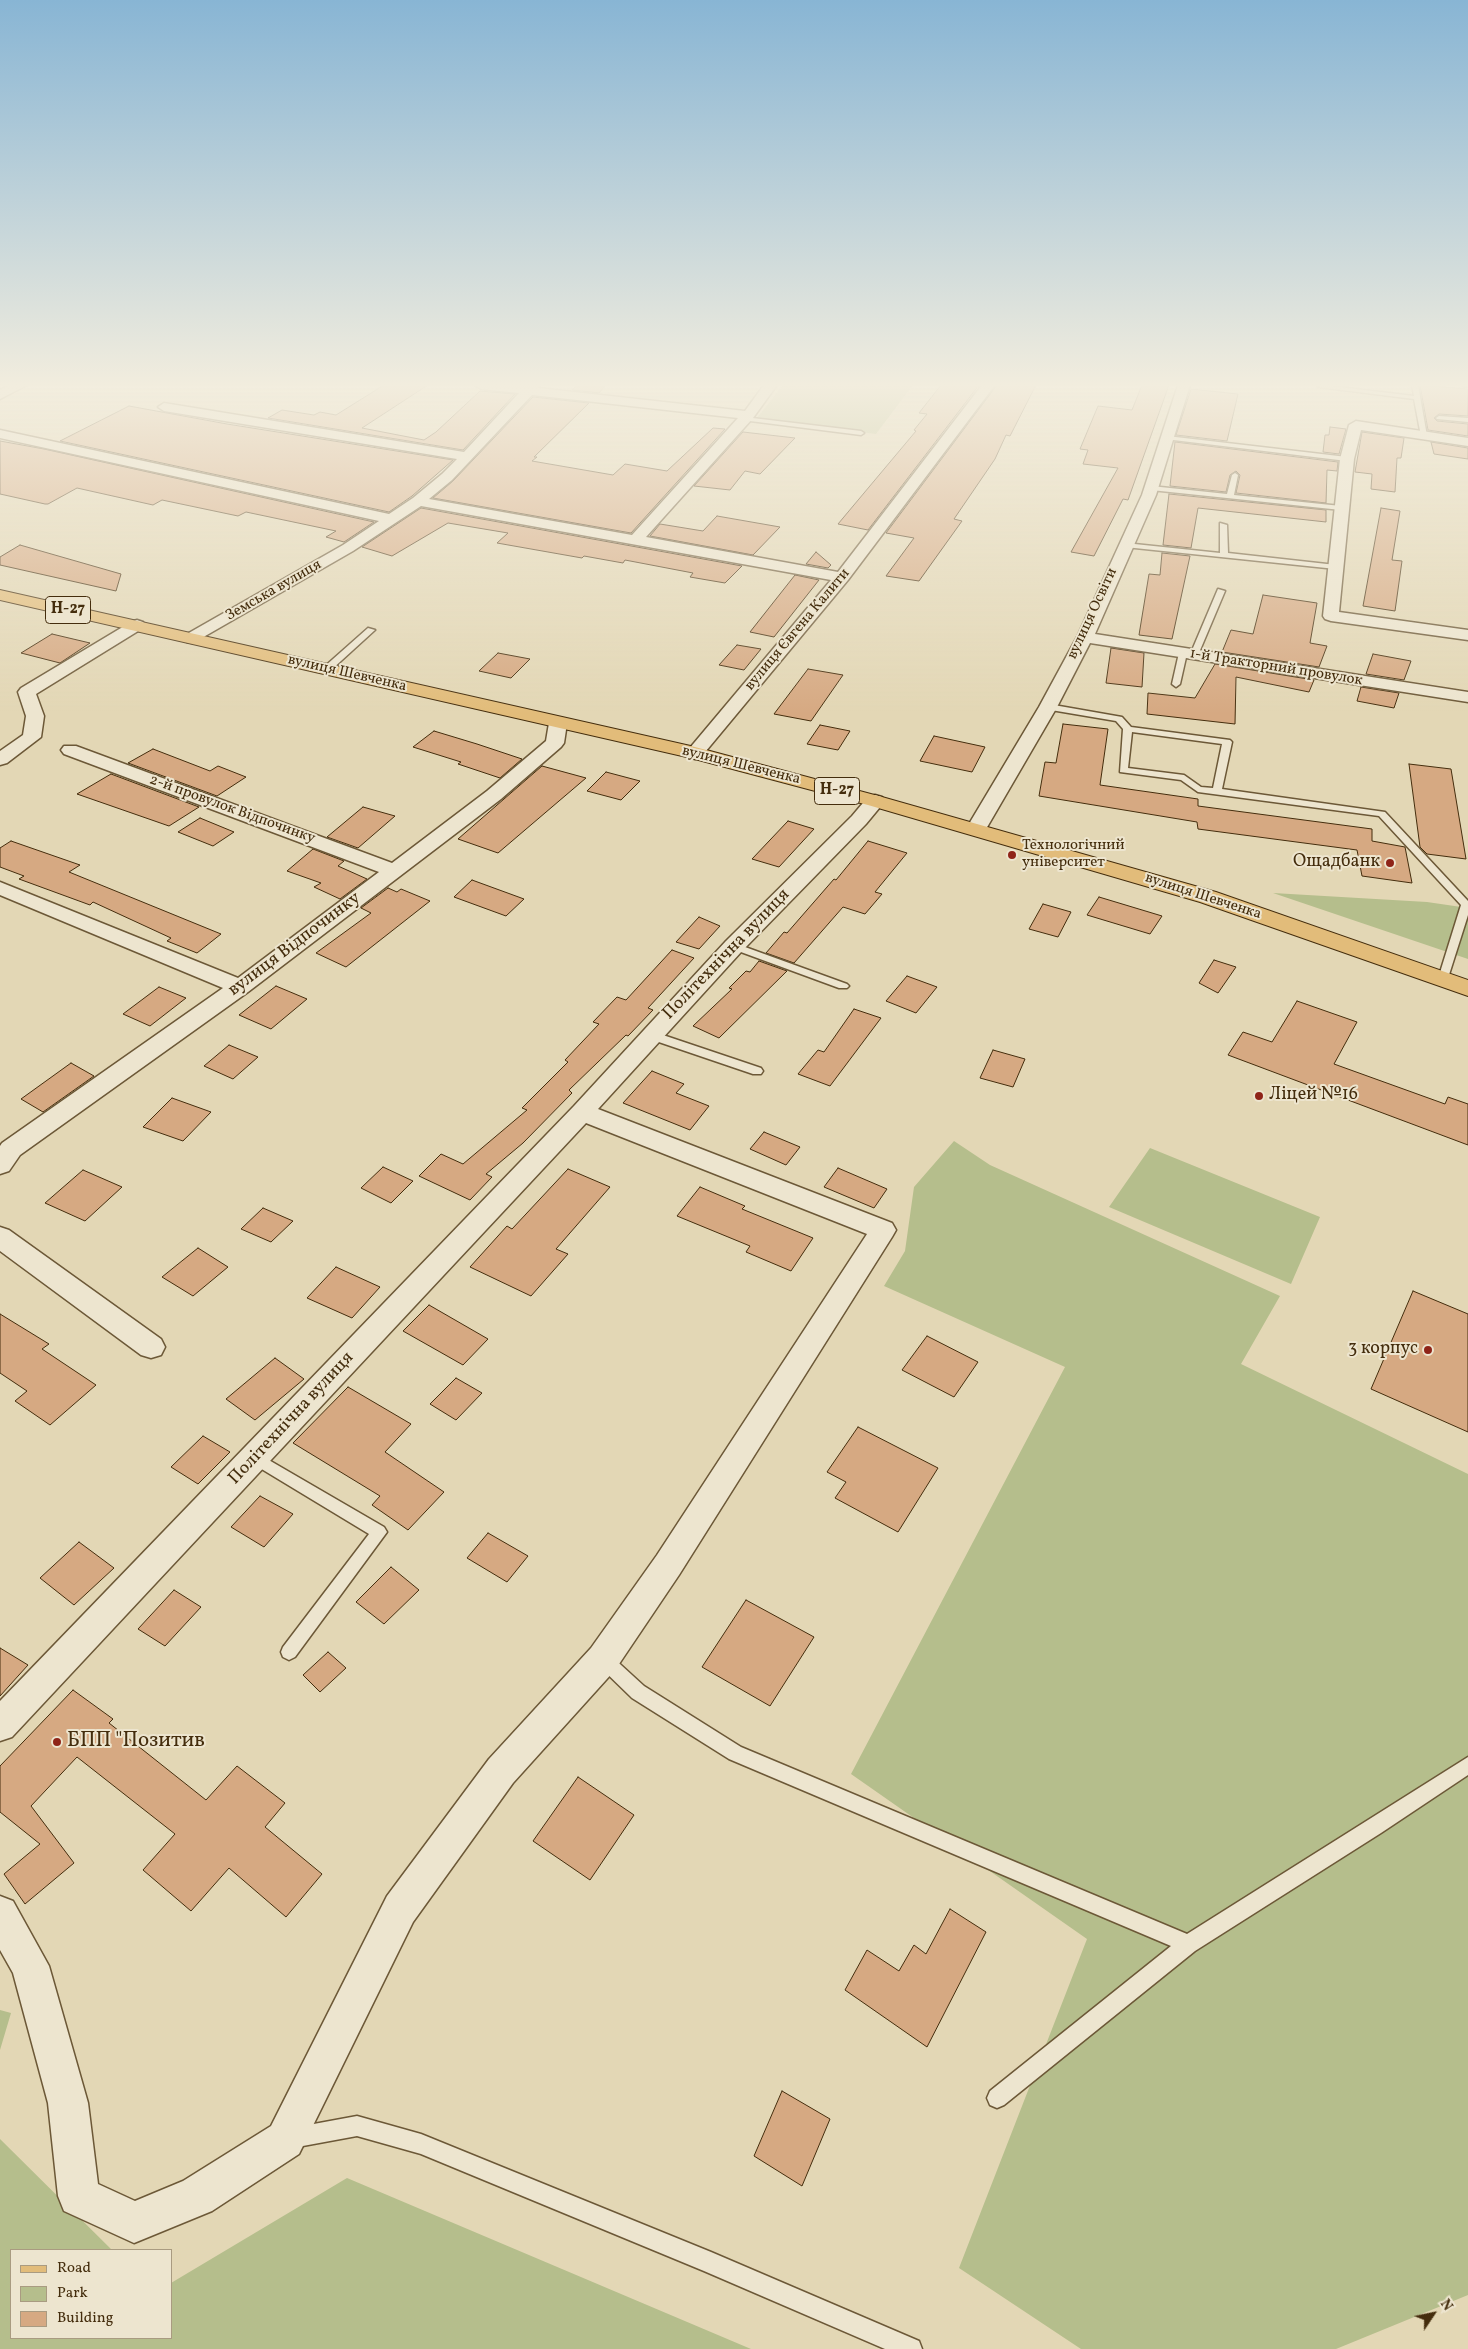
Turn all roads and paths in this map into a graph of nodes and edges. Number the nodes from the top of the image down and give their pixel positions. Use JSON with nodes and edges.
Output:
{"nodes":[{"id":1,"x":279,"y":495,"type":"edge"},
{"id":2,"x":426,"y":495,"type":"edge"},
{"id":3,"x":677,"y":495,"type":"edge"},
{"id":4,"x":905,"y":495,"type":"edge"},
{"id":5,"x":1148,"y":495,"type":"edge"},
{"id":6,"x":1216,"y":495,"type":"edge"},
{"id":7,"x":1342,"y":495,"type":"edge"},
{"id":8,"x":1230,"y":496,"type":"joint"},
{"id":9,"x":418,"y":501,"type":"junction"},
{"id":10,"x":1341,"y":508,"type":"junction"},
{"id":11,"x":391,"y":519,"type":"junction"},
{"id":12,"x":1223,"y":525,"type":"dead end"},
{"id":13,"x":636,"y":540,"type":"junction"},
{"id":14,"x":1125,"y":545,"type":"junction"},
{"id":15,"x":1224,"y":555,"type":"junction"},
{"id":16,"x":1336,"y":567,"type":"junction"},
{"id":17,"x":842,"y":577,"type":"junction"},
{"id":18,"x":1221,"y":591,"type":"dead end"},
{"id":19,"x":0,"y":595,"type":"edge"},
{"id":20,"x":136,"y":625,"type":"junction"},
{"id":21,"x":371,"y":630,"type":"dead end"},
{"id":22,"x":1468,"y":635,"type":"edge"},
{"id":23,"x":1085,"y":637,"type":"junction"},
{"id":24,"x":193,"y":638,"type":"junction"},
{"id":25,"x":1189,"y":654,"type":"junction"},
{"id":26,"x":327,"y":669,"type":"junction"},
{"id":27,"x":1176,"y":684,"type":"dead end"},
{"id":28,"x":1468,"y":697,"type":"edge"},
{"id":29,"x":1048,"y":707,"type":"junction"},
{"id":30,"x":558,"y":723,"type":"junction"},
{"id":31,"x":1128,"y":729,"type":"junction"},
{"id":32,"x":70,"y":750,"type":"dead end"},
{"id":33,"x":695,"y":753,"type":"junction"},
{"id":34,"x":0,"y":759,"type":"edge"},
{"id":35,"x":1218,"y":791,"type":"junction"},
{"id":36,"x":874,"y":800,"type":"junction"},
{"id":37,"x":976,"y":829,"type":"junction"},
{"id":38,"x":393,"y":870,"type":"junction"},
{"id":39,"x":0,"y":888,"type":"edge"},
{"id":40,"x":734,"y":946,"type":"junction"},
{"id":41,"x":1443,"y":979,"type":"junction"},
{"id":42,"x":843,"y":986,"type":"dead end"},
{"id":43,"x":240,"y":987,"type":"junction"},
{"id":44,"x":1468,"y":988,"type":"edge"},
{"id":45,"x":651,"y":1035,"type":"junction"},
{"id":46,"x":757,"y":1071,"type":"dead end"},
{"id":47,"x":582,"y":1112,"type":"junction"},
{"id":48,"x":4,"y":1153,"type":"edge"},
{"id":49,"x":0,"y":1237,"type":"edge"},
{"id":50,"x":151,"y":1347,"type":"dead end"},
{"id":51,"x":255,"y":1458,"type":"junction"},
{"id":52,"x":289,"y":1652,"type":"dead end"},
{"id":53,"x":603,"y":1659,"type":"junction"},
{"id":54,"x":0,"y":1725,"type":"edge"},
{"id":55,"x":1468,"y":1765,"type":"edge"},
{"id":56,"x":0,"y":1914,"type":"edge"},
{"id":57,"x":1188,"y":1944,"type":"junction"},
{"id":58,"x":997,"y":2098,"type":"dead end"},
{"id":59,"x":285,"y":2140,"type":"junction"},
{"id":60,"x":911,"y":2349,"type":"edge"}],
"edges":[{"from":1,"to":11,"type":"street"},
{"from":2,"to":9,"type":"street","name":"Земська вулиця"},
{"from":3,"to":13,"type":"street"},
{"from":4,"to":17,"type":"street","name":"вулиця Євгена Калити"},
{"from":5,"to":14,"type":"street","name":"вулиця Освіти"},
{"from":6,"to":8,"type":"lane"},
{"from":7,"to":10,"type":"street"},
{"from":8,"to":10,"type":"lane"},
{"from":9,"to":11,"type":"street","name":"Земська вулиця"},
{"from":9,"to":13,"type":"street"},
{"from":10,"to":16,"type":"street"},
{"from":11,"to":24,"type":"street","name":"Земська вулиця"},
{"from":12,"to":15,"type":"lane"},
{"from":13,"to":17,"type":"street"},
{"from":14,"to":15,"type":"lane"},
{"from":14,"to":23,"type":"street","name":"вулиця Освіти"},
{"from":15,"to":16,"type":"lane"},
{"from":16,"to":22,"type":"street"},
{"from":17,"to":33,"type":"street","name":"вулиця Євгена Калити"},
{"from":18,"to":25,"type":"lane"},
{"from":19,"to":20,"type":"main road","name":"вулиця Шевченка","number":"Н-27"},
{"from":20,"to":24,"type":"main road","name":"вулиця Шевченка","number":"Н-27"},
{"from":20,"to":34,"type":"street"},
{"from":21,"to":26,"type":"lane"},
{"from":23,"to":25,"type":"street","name":"1-й Тракторний провулок"},
{"from":23,"to":29,"type":"street","name":"вулиця Освіти"},
{"from":24,"to":26,"type":"main road","name":"вулиця Шевченка","number":"Н-27"},
{"from":25,"to":27,"type":"lane"},
{"from":25,"to":28,"type":"street","name":"1-й Тракторний провулок"},
{"from":26,"to":30,"type":"main road","name":"вулиця Шевченка","number":"Н-27"},
{"from":29,"to":31,"type":"lane"},
{"from":29,"to":37,"type":"street","name":"вулиця Освіти"},
{"from":30,"to":33,"type":"main road","name":"вулиця Шевченка","number":"Н-27"},
{"from":30,"to":38,"type":"street","name":"вулиця Відпочинку"},
{"from":31,"to":35,"type":"lane"},
{"from":31,"to":35,"type":"lane"},
{"from":32,"to":38,"type":"street","name":"2-й провулок Відпочинку"},
{"from":33,"to":36,"type":"main road","name":"вулиця Шевченка","number":"Н-27"},
{"from":35,"to":41,"type":"lane"},
{"from":36,"to":37,"type":"main road","name":"вулиця Шевченка","number":"Н-27"},
{"from":36,"to":40,"type":"street","name":"Політехнічна вулиця"},
{"from":37,"to":41,"type":"main road","name":"вулиця Шевченка","number":"Н-27"},
{"from":38,"to":43,"type":"street","name":"вулиця Відпочинку"},
{"from":39,"to":43,"type":"street"},
{"from":40,"to":42,"type":"lane"},
{"from":40,"to":45,"type":"street","name":"Політехнічна вулиця"},
{"from":41,"to":44,"type":"main road","name":"вулиця Шевченка","number":"Н-27"},
{"from":43,"to":48,"type":"street","name":"вулиця Відпочинку"},
{"from":45,"to":46,"type":"lane"},
{"from":45,"to":47,"type":"street","name":"Політехнічна вулиця"},
{"from":47,"to":51,"type":"street","name":"Політехнічна вулиця"},
{"from":47,"to":53,"type":"street"},
{"from":49,"to":50,"type":"street"},
{"from":51,"to":52,"type":"lane"},
{"from":51,"to":54,"type":"street","name":"Політехнічна вулиця"},
{"from":53,"to":57,"type":"lane"},
{"from":53,"to":59,"type":"street"},
{"from":55,"to":57,"type":"lane"},
{"from":56,"to":59,"type":"street"},
{"from":57,"to":58,"type":"lane"},
{"from":59,"to":60,"type":"lane"}]}
